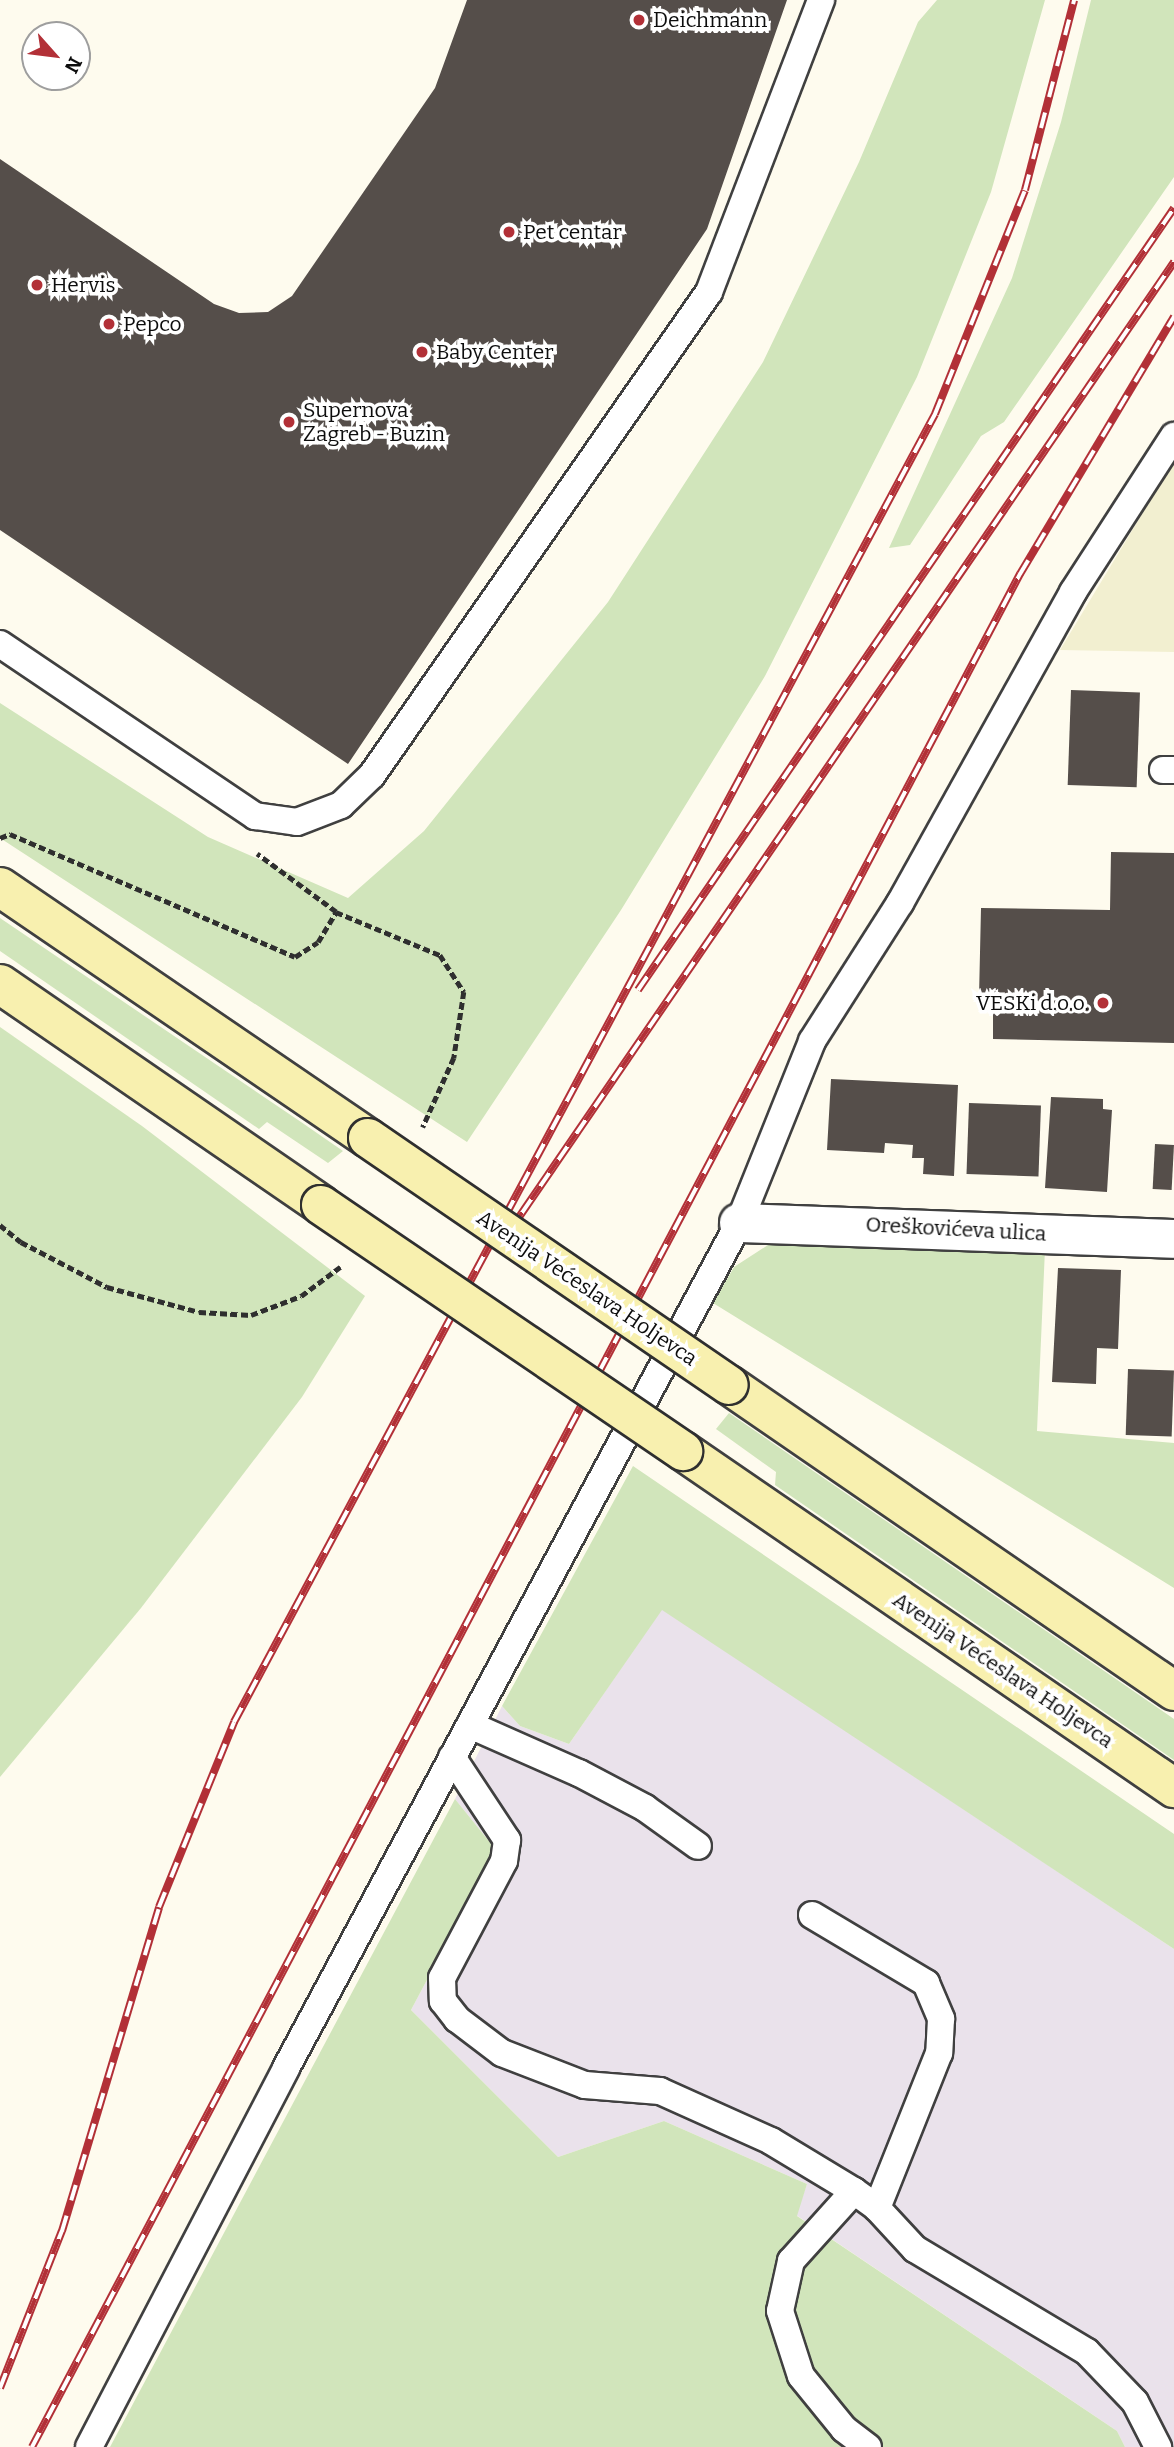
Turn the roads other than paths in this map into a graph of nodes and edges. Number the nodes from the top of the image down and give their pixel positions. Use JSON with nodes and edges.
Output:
{"nodes":[{"id":1,"x":821,"y":0,"type":"edge"},
{"id":2,"x":1174,"y":436,"type":"edge"},
{"id":3,"x":0,"y":644,"type":"edge"},
{"id":4,"x":0,"y":887,"type":"edge"},
{"id":5,"x":0,"y":984,"type":"edge"},
{"id":6,"x":739,"y":1223,"type":"junction"},
{"id":7,"x":1174,"y":1239,"type":"edge"},
{"id":8,"x":1134,"y":1664,"type":"junction"},
{"id":9,"x":1174,"y":1679,"type":"edge"},
{"id":10,"x":1174,"y":1691,"type":"edge"},
{"id":11,"x":470,"y":1725,"type":"junction"},
{"id":12,"x":452,"y":1757,"type":"junction"},
{"id":13,"x":1174,"y":1788,"type":"edge"},
{"id":14,"x":698,"y":1846,"type":"dead end"},
{"id":15,"x":812,"y":1914,"type":"dead end"},
{"id":16,"x":854,"y":2191,"type":"junction"},
{"id":17,"x":877,"y":2207,"type":"junction"},
{"id":18,"x":89,"y":2447,"type":"edge"},
{"id":19,"x":868,"y":2447,"type":"edge"},
{"id":20,"x":1158,"y":2447,"type":"edge"}],
"edges":[{"from":1,"to":3,"type":"lane"},
{"from":2,"to":6,"type":"lane"},
{"from":4,"to":8,"type":"main road","name":"Avenija Većeslava Holjevca","bridge":true},
{"from":5,"to":13,"type":"main road","name":"Avenija Većeslava Holjevca","bridge":true},
{"from":6,"to":7,"type":"street","name":"Oreškovićeva ulica"},
{"from":6,"to":11,"type":"lane"},
{"from":8,"to":9,"type":"main road"},
{"from":8,"to":10,"type":"main road","name":"Avenija Većeslava Holjevca"},
{"from":11,"to":12,"type":"lane"},
{"from":11,"to":14,"type":"lane"},
{"from":12,"to":16,"type":"lane"},
{"from":12,"to":18,"type":"lane"},
{"from":15,"to":17,"type":"lane"},
{"from":16,"to":17,"type":"lane"},
{"from":16,"to":19,"type":"lane"},
{"from":17,"to":20,"type":"lane"}]}
